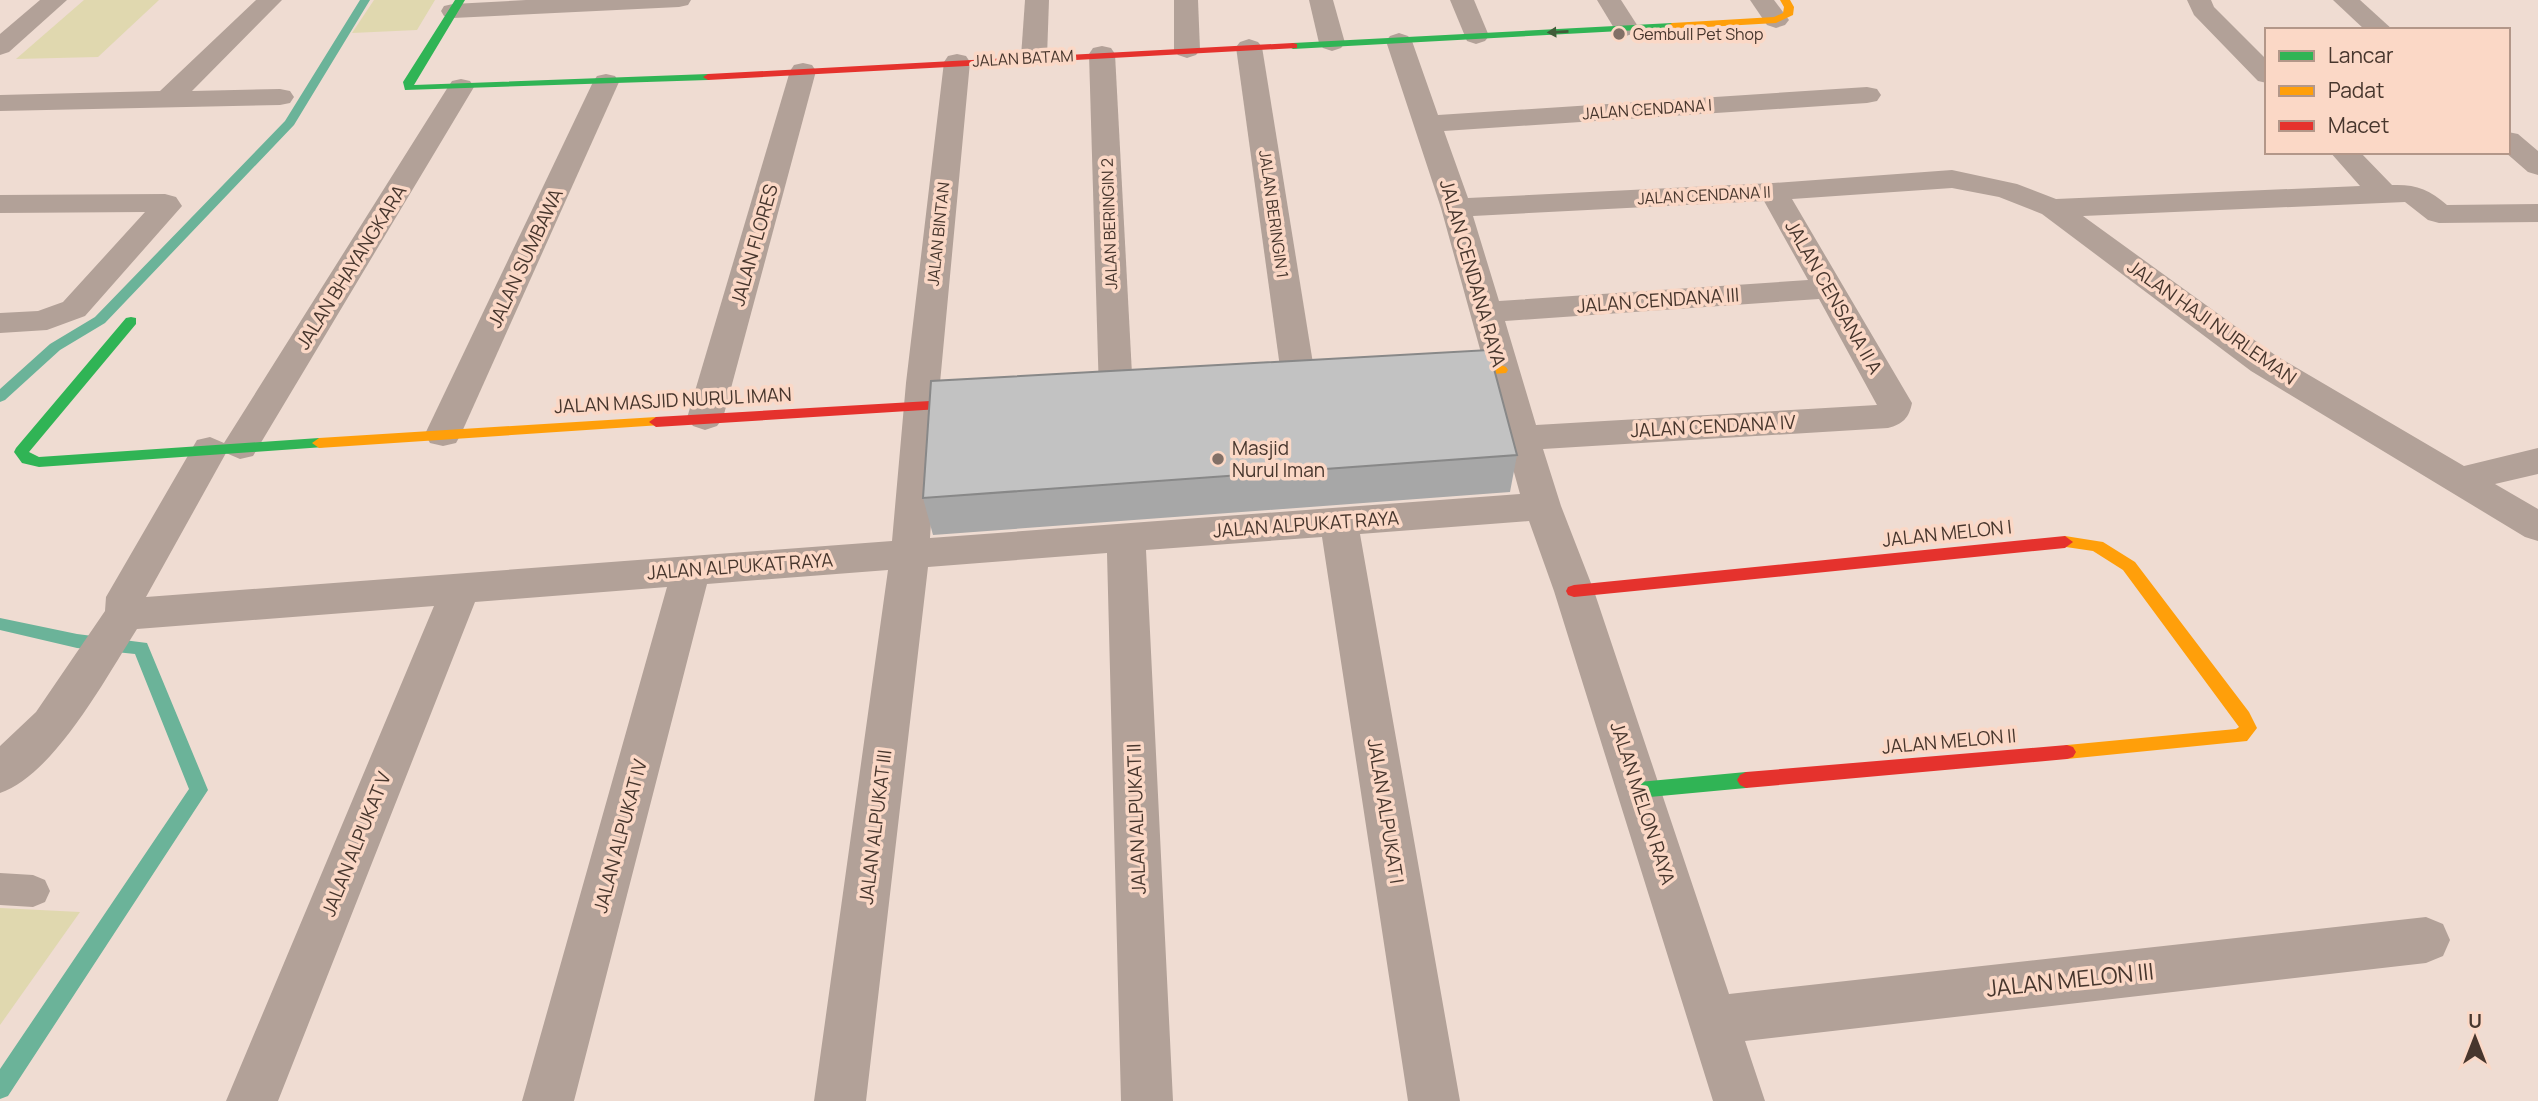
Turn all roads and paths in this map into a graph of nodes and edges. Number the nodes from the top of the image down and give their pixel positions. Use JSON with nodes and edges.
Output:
{"nodes":[{"id":1,"x":55,"y":0,"type":"edge"},
{"id":2,"x":270,"y":0,"type":"edge"},
{"id":3,"x":679,"y":0,"type":"edge"},
{"id":4,"x":1037,"y":0,"type":"edge"},
{"id":5,"x":1186,"y":0,"type":"edge"},
{"id":6,"x":1321,"y":0,"type":"edge"},
{"id":7,"x":1462,"y":0,"type":"edge"},
{"id":8,"x":1609,"y":0,"type":"edge"},
{"id":9,"x":2199,"y":0,"type":"edge"},
{"id":10,"x":2345,"y":0,"type":"edge"},
{"id":11,"x":457,"y":5,"type":"edge"},
{"id":12,"x":1774,"y":7,"type":"edge"},
{"id":13,"x":1626,"y":28,"type":"junction"},
{"id":14,"x":2378,"y":28,"type":"edge"},
{"id":15,"x":1476,"y":36,"type":"junction"},
{"id":16,"x":1399,"y":41,"type":"junction"},
{"id":17,"x":1332,"y":43,"type":"junction"},
{"id":18,"x":0,"y":47,"type":"edge"},
{"id":19,"x":1249,"y":47,"type":"junction"},
{"id":20,"x":1187,"y":50,"type":"junction"},
{"id":21,"x":1102,"y":54,"type":"junction"},
{"id":22,"x":1034,"y":57,"type":"junction"},
{"id":23,"x":957,"y":62,"type":"junction"},
{"id":24,"x":803,"y":71,"type":"junction"},
{"id":25,"x":2265,"y":73,"type":"edge"},
{"id":26,"x":606,"y":82,"type":"junction"},
{"id":27,"x":461,"y":87,"type":"junction"},
{"id":28,"x":1867,"y":95,"type":"dead end"},
{"id":29,"x":280,"y":97,"type":"dead end"},
{"id":30,"x":167,"y":100,"type":"junction"},
{"id":31,"x":0,"y":103,"type":"edge"},
{"id":32,"x":1427,"y":124,"type":"junction"},
{"id":33,"x":2510,"y":142,"type":"edge"},
{"id":34,"x":2346,"y":154,"type":"edge"},
{"id":35,"x":2538,"y":166,"type":"edge"},
{"id":36,"x":1952,"y":179,"type":"joint"},
{"id":37,"x":1773,"y":192,"type":"junction"},
{"id":38,"x":2384,"y":194,"type":"junction"},
{"id":39,"x":0,"y":204,"type":"edge"},
{"id":40,"x":1456,"y":208,"type":"junction"},
{"id":41,"x":2053,"y":208,"type":"junction"},
{"id":42,"x":2538,"y":213,"type":"edge"},
{"id":43,"x":1830,"y":288,"type":"junction"},
{"id":44,"x":1486,"y":312,"type":"junction"},
{"id":45,"x":131,"y":321,"type":"dead end"},
{"id":46,"x":0,"y":323,"type":"edge"},
{"id":47,"x":1501,"y":370,"type":"junction"},
{"id":48,"x":1420,"y":375,"type":"edge"},
{"id":49,"x":1299,"y":382,"type":"edge"},
{"id":50,"x":1116,"y":393,"type":"edge"},
{"id":51,"x":1004,"y":401,"type":"edge"},
{"id":52,"x":1895,"y":403,"type":"joint"},
{"id":53,"x":921,"y":407,"type":"junction"},
{"id":54,"x":705,"y":418,"type":"junction"},
{"id":55,"x":443,"y":435,"type":"junction"},
{"id":56,"x":1521,"y":438,"type":"junction"},
{"id":57,"x":225,"y":448,"type":"junction"},
{"id":58,"x":2538,"y":461,"type":"edge"},
{"id":59,"x":2458,"y":480,"type":"junction"},
{"id":60,"x":1542,"y":506,"type":"junction"},
{"id":61,"x":1339,"y":521,"type":"junction"},
{"id":62,"x":2538,"y":527,"type":"edge"},
{"id":63,"x":1126,"y":537,"type":"junction"},
{"id":64,"x":910,"y":553,"type":"junction"},
{"id":65,"x":691,"y":570,"type":"junction"},
{"id":66,"x":461,"y":587,"type":"junction"},
{"id":67,"x":1574,"y":591,"type":"junction"},
{"id":68,"x":125,"y":614,"type":"junction"},
{"id":69,"x":2243,"y":717,"type":"joint"},
{"id":70,"x":0,"y":774,"type":"edge"},
{"id":71,"x":1639,"y":790,"type":"junction"},
{"id":72,"x":2426,"y":940,"type":"dead end"},
{"id":73,"x":1714,"y":1020,"type":"junction"},
{"id":74,"x":252,"y":1101,"type":"edge"},
{"id":75,"x":548,"y":1101,"type":"edge"},
{"id":76,"x":840,"y":1101,"type":"edge"},
{"id":77,"x":1147,"y":1101,"type":"edge"},
{"id":78,"x":1434,"y":1101,"type":"edge"},
{"id":79,"x":1740,"y":1101,"type":"edge"}],
"edges":[{"from":1,"to":18,"type":"street"},
{"from":2,"to":30,"type":"street"},
{"from":3,"to":11,"type":"street"},
{"from":4,"to":22,"type":"street"},
{"from":5,"to":20,"type":"street"},
{"from":6,"to":17,"type":"street"},
{"from":7,"to":15,"type":"street"},
{"from":8,"to":13,"type":"street"},
{"from":9,"to":25,"type":"street"},
{"from":10,"to":14,"type":"street"},
{"from":11,"to":27,"type":"street","name":"JALAN BATAM"},
{"from":12,"to":13,"type":"street","name":"JALAN BATAM"},
{"from":13,"to":15,"type":"street","name":"JALAN BATAM","one_way":true},
{"from":15,"to":16,"type":"street","name":"JALAN BATAM"},
{"from":16,"to":17,"type":"street","name":"JALAN BATAM"},
{"from":16,"to":32,"type":"street","name":"JALAN CENDANA RAYA"},
{"from":17,"to":19,"type":"street","name":"JALAN BATAM"},
{"from":19,"to":20,"type":"street","name":"JALAN BATAM"},
{"from":19,"to":49,"type":"street","name":"JALAN BERINGIN 1"},
{"from":20,"to":21,"type":"street","name":"JALAN BATAM"},
{"from":21,"to":22,"type":"street","name":"JALAN BATAM"},
{"from":21,"to":50,"type":"street","name":"JALAN BERINGIN 2"},
{"from":22,"to":23,"type":"street","name":"JALAN BATAM"},
{"from":23,"to":24,"type":"street","name":"JALAN BATAM"},
{"from":23,"to":53,"type":"street","name":"JALAN BINTAN"},
{"from":24,"to":26,"type":"street","name":"JALAN BATAM"},
{"from":24,"to":54,"type":"street","name":"JALAN FLORES"},
{"from":26,"to":27,"type":"street","name":"JALAN BATAM"},
{"from":26,"to":55,"type":"street","name":"JALAN SUMBAWA"},
{"from":27,"to":57,"type":"street","name":"JALAN BHAYANGKARA"},
{"from":28,"to":32,"type":"street","name":"JALAN CENDANA I"},
{"from":29,"to":30,"type":"street"},
{"from":30,"to":31,"type":"street"},
{"from":32,"to":40,"type":"street","name":"JALAN CENDANA RAYA"},
{"from":33,"to":35,"type":"street"},
{"from":34,"to":38,"type":"street"},
{"from":36,"to":37,"type":"street","name":"JALAN CENDANA II"},
{"from":36,"to":41,"type":"street","name":"JALAN HAJI NURLEMAN"},
{"from":37,"to":40,"type":"street","name":"JALAN CENDANA II"},
{"from":37,"to":43,"type":"street","name":"JALAN CENSANA II A"},
{"from":38,"to":41,"type":"street"},
{"from":38,"to":42,"type":"street"},
{"from":39,"to":46,"type":"street"},
{"from":40,"to":44,"type":"street","name":"JALAN CENDANA RAYA"},
{"from":41,"to":59,"type":"street","name":"JALAN HAJI NURLEMAN"},
{"from":43,"to":44,"type":"street","name":"JALAN CENDANA III"},
{"from":43,"to":52,"type":"street","name":"JALAN CENSANA II A"},
{"from":44,"to":47,"type":"street","name":"JALAN CENDANA RAYA"},
{"from":45,"to":57,"type":"street","name":"JALAN MASJID NURUL IMAN"},
{"from":47,"to":48,"type":"street"},
{"from":47,"to":56,"type":"street","name":"JALAN CENDANA RAYA"},
{"from":51,"to":53,"type":"street","name":"JALAN MASJID NURUL IMAN"},
{"from":52,"to":56,"type":"street","name":"JALAN CENDANA IV"},
{"from":53,"to":54,"type":"street","name":"JALAN MASJID NURUL IMAN"},
{"from":53,"to":64,"type":"street","name":"JALAN BINTAN"},
{"from":54,"to":55,"type":"street","name":"JALAN MASJID NURUL IMAN"},
{"from":55,"to":57,"type":"street","name":"JALAN MASJID NURUL IMAN"},
{"from":56,"to":60,"type":"street","name":"JALAN CENDANA RAYA"},
{"from":57,"to":68,"type":"street"},
{"from":58,"to":59,"type":"street"},
{"from":59,"to":62,"type":"street","name":"JALAN HAJI NURLEMAN"},
{"from":60,"to":61,"type":"street","name":"JALAN ALPUKAT RAYA"},
{"from":60,"to":67,"type":"street","name":"JALAN MELON RAYA"},
{"from":61,"to":63,"type":"street","name":"JALAN ALPUKAT RAYA"},
{"from":61,"to":78,"type":"street","name":"JALAN ALPUKAT I"},
{"from":63,"to":64,"type":"street","name":"JALAN ALPUKAT RAYA"},
{"from":63,"to":77,"type":"street","name":"JALAN ALPUKAT II"},
{"from":64,"to":65,"type":"street","name":"JALAN ALPUKAT RAYA"},
{"from":64,"to":76,"type":"street","name":"JALAN ALPUKAT III"},
{"from":65,"to":66,"type":"street","name":"JALAN ALPUKAT RAYA"},
{"from":65,"to":75,"type":"street","name":"JALAN ALPUKAT IV"},
{"from":66,"to":68,"type":"street","name":"JALAN ALPUKAT RAYA"},
{"from":66,"to":74,"type":"street","name":"JALAN ALPUKAT V"},
{"from":67,"to":69,"type":"street","name":"JALAN MELON I"},
{"from":67,"to":71,"type":"street","name":"JALAN MELON RAYA"},
{"from":68,"to":70,"type":"street"},
{"from":69,"to":71,"type":"street","name":"JALAN MELON II"},
{"from":71,"to":73,"type":"street","name":"JALAN MELON RAYA"},
{"from":72,"to":73,"type":"street","name":"JALAN MELON III"},
{"from":73,"to":79,"type":"street","name":"JALAN MELON RAYA"}]}
